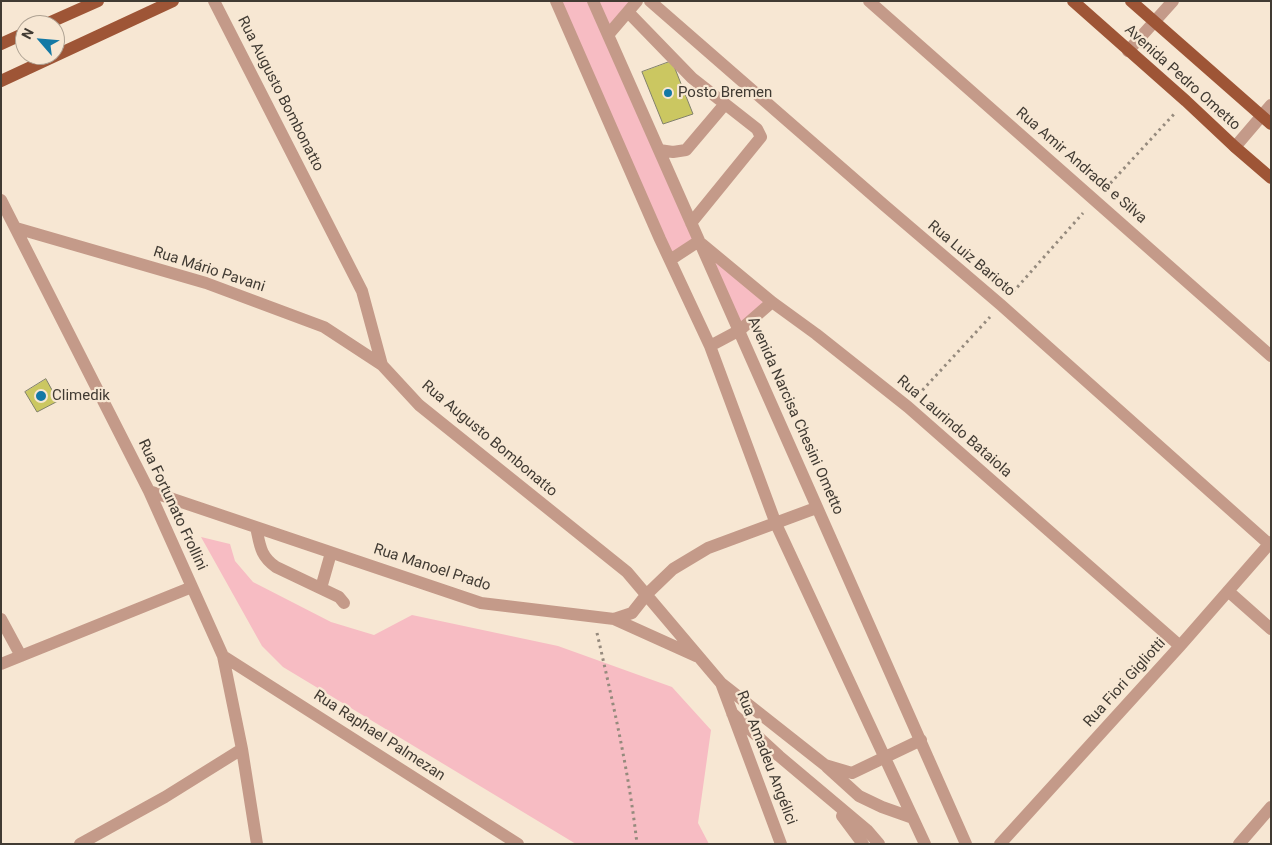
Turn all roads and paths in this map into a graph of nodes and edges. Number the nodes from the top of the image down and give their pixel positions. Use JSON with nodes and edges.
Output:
{"nodes":[{"id":1,"x":98,"y":1,"type":"edge"},
{"id":2,"x":173,"y":1,"type":"edge"},
{"id":3,"x":214,"y":1,"type":"edge"},
{"id":4,"x":556,"y":1,"type":"edge"},
{"id":5,"x":593,"y":1,"type":"edge"},
{"id":6,"x":637,"y":1,"type":"edge"},
{"id":7,"x":650,"y":1,"type":"edge"},
{"id":8,"x":869,"y":1,"type":"edge"},
{"id":9,"x":1073,"y":1,"type":"edge"},
{"id":10,"x":1131,"y":1,"type":"edge"},
{"id":11,"x":1173,"y":1,"type":"edge"},
{"id":12,"x":628,"y":12,"type":"junction"},
{"id":13,"x":65,"y":16,"type":"edge"},
{"id":14,"x":1154,"y":22,"type":"junction"},
{"id":15,"x":608,"y":35,"type":"junction"},
{"id":16,"x":15,"y":38,"type":"edge"},
{"id":17,"x":1,"y":44,"type":"edge"},
{"id":18,"x":1128,"y":51,"type":"junction"},
{"id":19,"x":1,"y":81,"type":"edge"},
{"id":20,"x":1186,"y":101,"type":"junction"},
{"id":21,"x":725,"y":104,"type":"junction"},
{"id":22,"x":1271,"y":106,"type":"edge"},
{"id":23,"x":1266,"y":120,"type":"edge"},
{"id":24,"x":1235,"y":147,"type":"junction"},
{"id":25,"x":659,"y":150,"type":"junction"},
{"id":26,"x":1271,"y":178,"type":"edge"},
{"id":27,"x":1,"y":200,"type":"edge"},
{"id":28,"x":1095,"y":200,"type":"junction"},
{"id":29,"x":691,"y":223,"type":"junction"},
{"id":30,"x":16,"y":228,"type":"junction"},
{"id":31,"x":699,"y":241,"type":"junction"},
{"id":32,"x":670,"y":260,"type":"junction"},
{"id":33,"x":772,"y":302,"type":"junction"},
{"id":34,"x":1001,"y":305,"type":"junction"},
{"id":35,"x":740,"y":330,"type":"junction"},
{"id":36,"x":710,"y":346,"type":"junction"},
{"id":37,"x":1271,"y":356,"type":"edge"},
{"id":38,"x":382,"y":364,"type":"junction"},
{"id":39,"x":908,"y":407,"type":"junction"},
{"id":40,"x":149,"y":491,"type":"junction"},
{"id":41,"x":816,"y":508,"type":"junction"},
{"id":42,"x":776,"y":524,"type":"junction"},
{"id":43,"x":256,"y":528,"type":"junction"},
{"id":44,"x":1270,"y":543,"type":"edge"},
{"id":45,"x":330,"y":552,"type":"junction"},
{"id":46,"x":192,"y":587,"type":"junction"},
{"id":47,"x":321,"y":588,"type":"junction"},
{"id":48,"x":1228,"y":591,"type":"junction"},
{"id":49,"x":647,"y":594,"type":"junction"},
{"id":50,"x":344,"y":603,"type":"dead end"},
{"id":51,"x":593,"y":616,"type":"junction"},
{"id":52,"x":1,"y":619,"type":"edge"},
{"id":53,"x":614,"y":619,"type":"junction"},
{"id":54,"x":1271,"y":629,"type":"edge"},
{"id":55,"x":1180,"y":646,"type":"junction"},
{"id":56,"x":20,"y":656,"type":"junction"},
{"id":57,"x":223,"y":656,"type":"junction"},
{"id":58,"x":699,"y":657,"type":"junction"},
{"id":59,"x":1,"y":664,"type":"edge"},
{"id":60,"x":721,"y":683,"type":"junction"},
{"id":61,"x":732,"y":713,"type":"junction"},
{"id":62,"x":921,"y":740,"type":"junction"},
{"id":63,"x":242,"y":749,"type":"junction"},
{"id":64,"x":884,"y":758,"type":"junction"},
{"id":65,"x":825,"y":765,"type":"junction"},
{"id":66,"x":859,"y":796,"type":"junction"},
{"id":67,"x":1271,"y":808,"type":"edge"},
{"id":68,"x":848,"y":818,"type":"junction"},
{"id":69,"x":913,"y":818,"type":"junction"},
{"id":70,"x":80,"y":844,"type":"edge"},
{"id":71,"x":258,"y":844,"type":"edge"},
{"id":72,"x":518,"y":844,"type":"edge"},
{"id":73,"x":637,"y":844,"type":"edge"},
{"id":74,"x":781,"y":844,"type":"edge"},
{"id":75,"x":863,"y":844,"type":"edge"},
{"id":76,"x":879,"y":844,"type":"edge"},
{"id":77,"x":925,"y":844,"type":"edge"},
{"id":78,"x":966,"y":844,"type":"edge"},
{"id":79,"x":1000,"y":844,"type":"edge"},
{"id":80,"x":1239,"y":844,"type":"edge"}],
"edges":[{"from":1,"to":13,"type":"main road"},
{"from":2,"to":19,"type":"main road"},
{"from":3,"to":38,"type":"street","name":"Rua Augusto Bombonatto"},
{"from":4,"to":32,"type":"street"},
{"from":5,"to":15,"type":"street","name":"Avenida Narcisa Chesini Ometto"},
{"from":6,"to":12,"type":"street"},
{"from":7,"to":34,"type":"street","name":"Rua Luiz Barioto"},
{"from":8,"to":28,"type":"street","name":"Rua Amir Andrade e Silva"},
{"from":9,"to":18,"type":"main road","name":"Avenida Pedro Ometto"},
{"from":10,"to":14,"type":"main road","name":"Avenida Pedro Ometto"},
{"from":11,"to":14,"type":"street"},
{"from":12,"to":15,"type":"street"},
{"from":12,"to":21,"type":"street"},
{"from":14,"to":18,"type":"street"},
{"from":14,"to":23,"type":"main road","name":"Avenida Pedro Ometto"},
{"from":15,"to":25,"type":"street","name":"Avenida Narcisa Chesini Ometto"},
{"from":16,"to":17,"type":"main road"},
{"from":18,"to":20,"type":"main road","name":"Avenida Pedro Ometto"},
{"from":20,"to":24,"type":"main road","name":"Avenida Pedro Ometto"},
{"from":20,"to":28,"type":"path"},
{"from":21,"to":25,"type":"street"},
{"from":21,"to":29,"type":"street"},
{"from":22,"to":23,"type":"street"},
{"from":23,"to":24,"type":"street"},
{"from":24,"to":26,"type":"main road","name":"Avenida Pedro Ometto"},
{"from":25,"to":29,"type":"street","name":"Avenida Narcisa Chesini Ometto"},
{"from":27,"to":30,"type":"street","name":"Rua Fortunato Frollini"},
{"from":28,"to":34,"type":"path"},
{"from":28,"to":37,"type":"street","name":"Rua Amir Andrade e Silva"},
{"from":29,"to":31,"type":"street","name":"Avenida Narcisa Chesini Ometto"},
{"from":30,"to":38,"type":"street","name":"Rua Mário Pavani"},
{"from":30,"to":40,"type":"street","name":"Rua Fortunato Frollini"},
{"from":31,"to":32,"type":"street"},
{"from":31,"to":33,"type":"street","name":"Rua Laurindo Bataiola"},
{"from":31,"to":35,"type":"street","name":"Avenida Narcisa Chesini Ometto"},
{"from":32,"to":36,"type":"street"},
{"from":33,"to":35,"type":"street"},
{"from":33,"to":39,"type":"street","name":"Rua Laurindo Bataiola"},
{"from":34,"to":39,"type":"path"},
{"from":34,"to":44,"type":"street","name":"Rua Luiz Barioto"},
{"from":35,"to":36,"type":"street"},
{"from":35,"to":41,"type":"street","name":"Avenida Narcisa Chesini Ometto"},
{"from":36,"to":42,"type":"street"},
{"from":38,"to":49,"type":"street","name":"Rua Augusto Bombonatto"},
{"from":39,"to":55,"type":"street","name":"Rua Laurindo Bataiola"},
{"from":40,"to":43,"type":"street","name":"Rua Manoel Prado"},
{"from":40,"to":46,"type":"street","name":"Rua Fortunato Frollini"},
{"from":41,"to":42,"type":"street"},
{"from":41,"to":62,"type":"street","name":"Avenida Narcisa Chesini Ometto"},
{"from":42,"to":49,"type":"street"},
{"from":42,"to":64,"type":"street"},
{"from":43,"to":45,"type":"street","name":"Rua Manoel Prado"},
{"from":43,"to":47,"type":"street"},
{"from":44,"to":48,"type":"street","name":"Rua Fiori Gigliotti"},
{"from":45,"to":47,"type":"street"},
{"from":45,"to":51,"type":"street","name":"Rua Manoel Prado"},
{"from":46,"to":56,"type":"street"},
{"from":46,"to":57,"type":"street","name":"Rua Fortunato Frollini"},
{"from":47,"to":50,"type":"street"},
{"from":48,"to":54,"type":"street"},
{"from":48,"to":55,"type":"street","name":"Rua Fiori Gigliotti"},
{"from":49,"to":53,"type":"street"},
{"from":49,"to":58,"type":"street","name":"Rua Augusto Bombonatto"},
{"from":51,"to":53,"type":"street","name":"Rua Manoel Prado"},
{"from":51,"to":73,"type":"path"},
{"from":52,"to":56,"type":"street"},
{"from":53,"to":58,"type":"street","name":"Rua Manoel Prado"},
{"from":55,"to":79,"type":"street","name":"Rua Fiori Gigliotti"},
{"from":56,"to":59,"type":"street"},
{"from":57,"to":63,"type":"street","name":"Rua Fortunato Frollini"},
{"from":57,"to":72,"type":"street","name":"Rua Raphael Palmezan"},
{"from":58,"to":60,"type":"street","name":"Rua Augusto Bombonatto"},
{"from":60,"to":61,"type":"street","name":"Rua Amadeu Angélici"},
{"from":60,"to":65,"type":"street","name":"Rua Augusto Bombonatto"},
{"from":61,"to":68,"type":"street"},
{"from":61,"to":74,"type":"street","name":"Rua Amadeu Angélici"},
{"from":62,"to":64,"type":"street","name":"Rua Augusto Bombonatto"},
{"from":62,"to":78,"type":"street","name":"Avenida Narcisa Chesini Ometto"},
{"from":63,"to":70,"type":"street"},
{"from":63,"to":71,"type":"street","name":"Rua Fortunato Frollini"},
{"from":64,"to":65,"type":"street","name":"Rua Augusto Bombonatto"},
{"from":64,"to":69,"type":"street"},
{"from":65,"to":66,"type":"street"},
{"from":66,"to":68,"type":"street"},
{"from":66,"to":69,"type":"street"},
{"from":67,"to":80,"type":"street"},
{"from":68,"to":75,"type":"street"},
{"from":68,"to":76,"type":"street"},
{"from":69,"to":77,"type":"street"}]}
